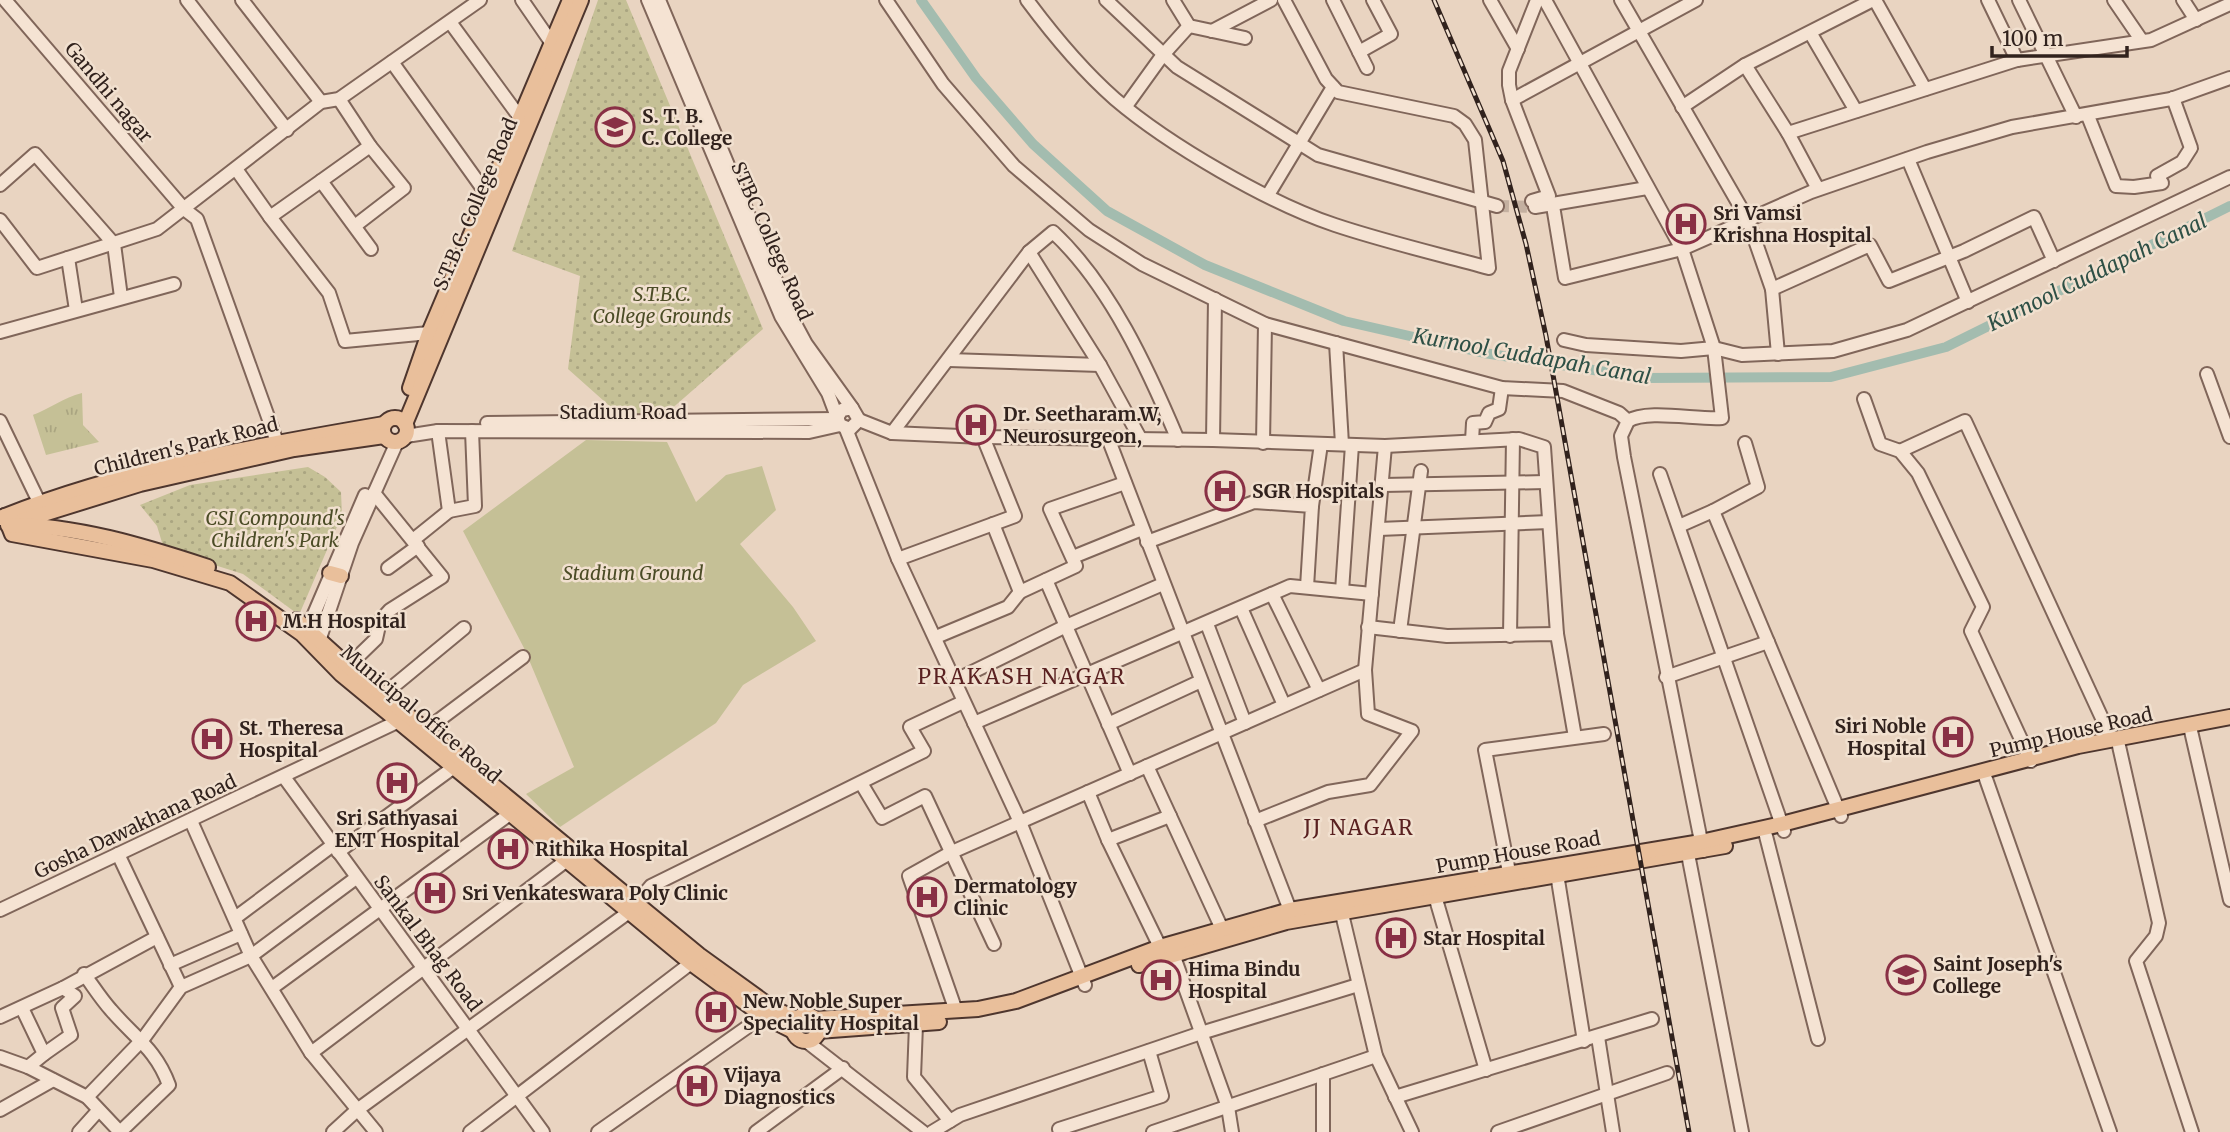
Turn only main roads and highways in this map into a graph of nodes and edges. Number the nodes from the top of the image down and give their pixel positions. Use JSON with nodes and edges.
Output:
{"nodes":[{"id":1,"x":569,"y":0,"type":"edge"},
{"id":2,"x":581,"y":0,"type":"edge"},
{"id":3,"x":396,"y":431,"type":"junction"},
{"id":4,"x":3,"y":522,"type":"edge"},
{"id":5,"x":380,"y":697,"type":"junction"},
{"id":6,"x":2230,"y":717,"type":"edge"},
{"id":7,"x":2230,"y":723,"type":"edge"},
{"id":8,"x":2115,"y":743,"type":"junction"},
{"id":9,"x":1840,"y":813,"type":"junction"},
{"id":10,"x":1783,"y":828,"type":"junction"},
{"id":11,"x":1697,"y":849,"type":"junction"},
{"id":12,"x":1510,"y":877,"type":"junction"},
{"id":13,"x":633,"y":908,"type":"junction"},
{"id":14,"x":1167,"y":951,"type":"junction"},
{"id":15,"x":1083,"y":981,"type":"junction"},
{"id":16,"x":795,"y":1025,"type":"junction"},
{"id":17,"x":817,"y":1025,"type":"junction"}],
"edges":[{"from":1,"to":3,"type":"main road","name":"S.T.B.C. College Road"},
{"from":2,"to":3,"type":"main road","name":"S.T.B.C. College Road"},
{"from":3,"to":4,"type":"main road","name":"Children's Park Road"},
{"from":3,"to":4,"type":"main road","name":"Children's Park Road"},
{"from":4,"to":5,"type":"main road","name":"Municipal Office Road"},
{"from":5,"to":13,"type":"main road","name":"Municipal Office Road"},
{"from":5,"to":13,"type":"main road","name":"Municipal Office Road"},
{"from":6,"to":8,"type":"main road","name":"Pump House Road"},
{"from":7,"to":8,"type":"main road"},
{"from":8,"to":9,"type":"main road"},
{"from":8,"to":9,"type":"main road","name":"Pump House Road"},
{"from":9,"to":10,"type":"main road"},
{"from":10,"to":11,"type":"main road","name":"Pump House Road"},
{"from":10,"to":11,"type":"main road"},
{"from":11,"to":12,"type":"main road","name":"Pump House Road"},
{"from":11,"to":12,"type":"main road"},
{"from":12,"to":14,"type":"main road"},
{"from":12,"to":14,"type":"main road","name":"Pump House Road"},
{"from":13,"to":16,"type":"main road","name":"Municipal Office Road"},
{"from":13,"to":16,"type":"main road","name":"Municipal Office Road"},
{"from":14,"to":15,"type":"main road"},
{"from":15,"to":17,"type":"main road"},
{"from":15,"to":17,"type":"main road"},
{"from":16,"to":17,"type":"main road"},
{"from":16,"to":17,"type":"main road"}]}
